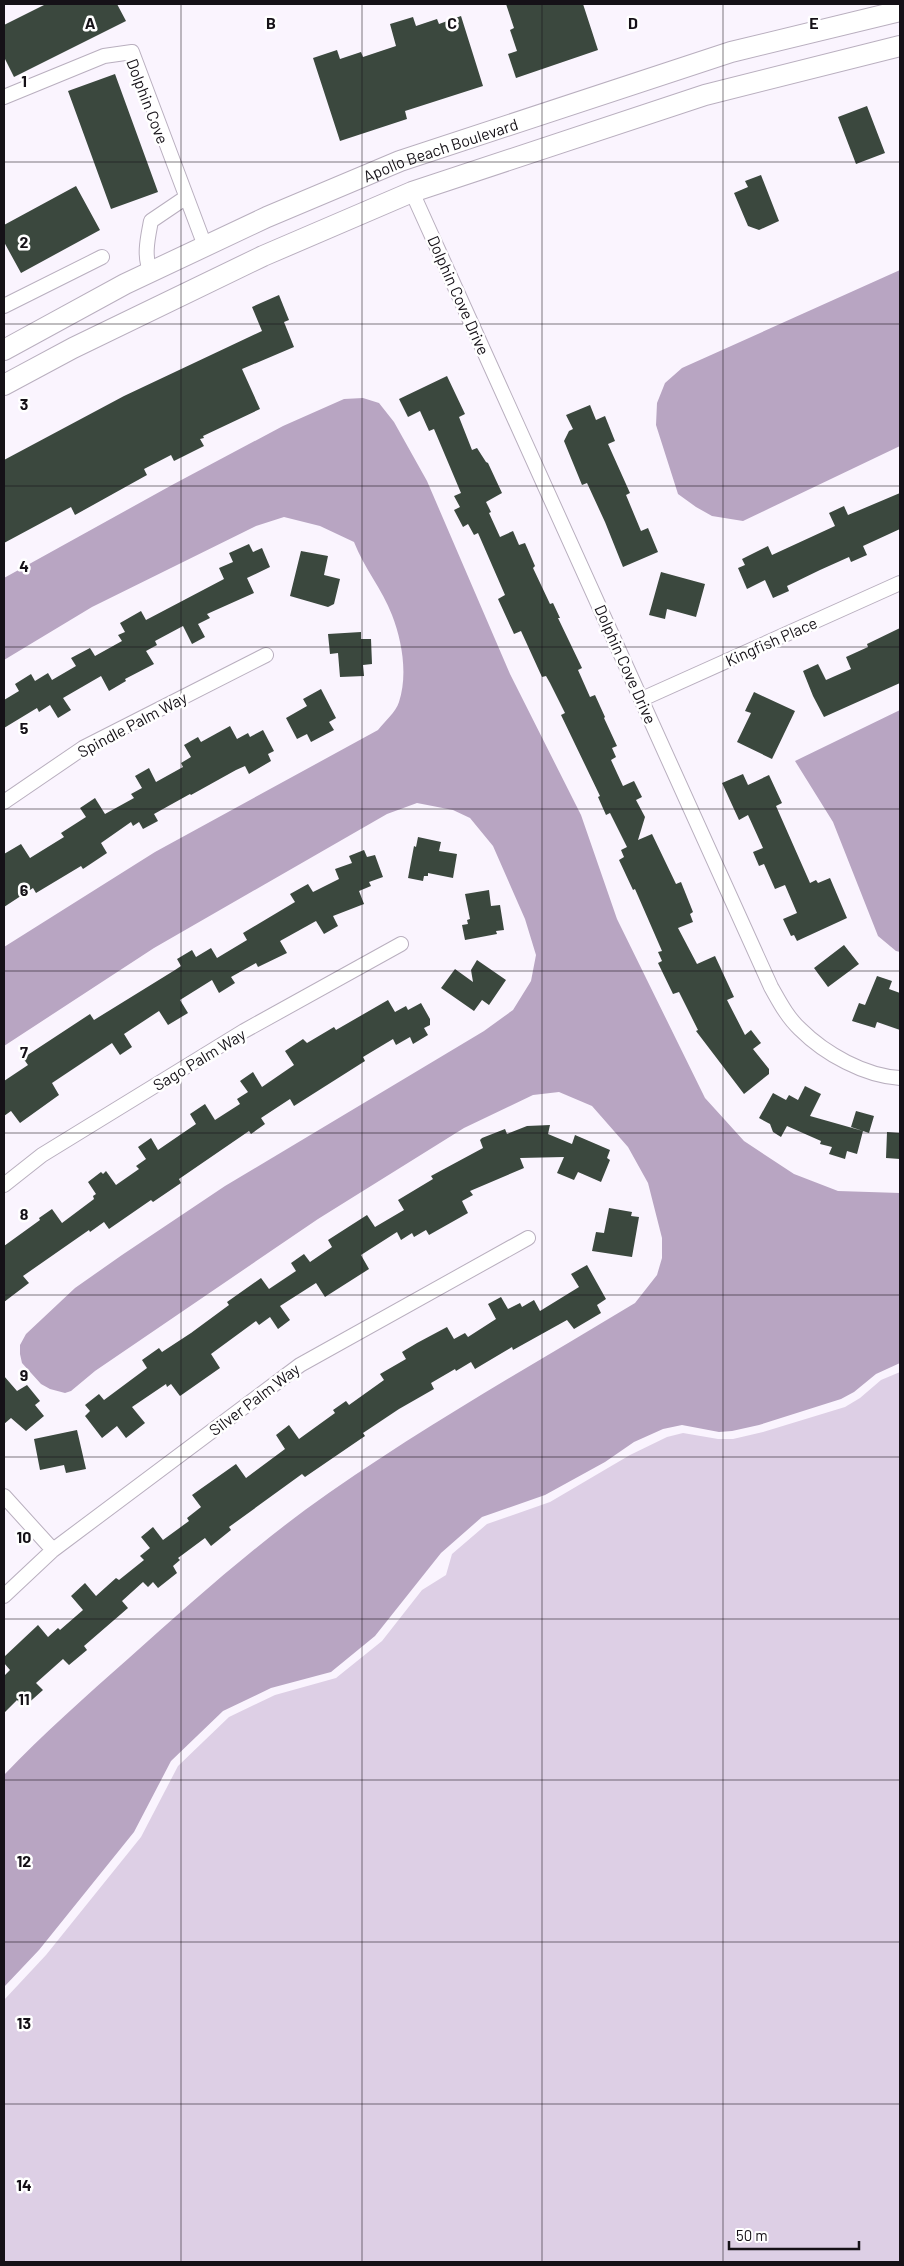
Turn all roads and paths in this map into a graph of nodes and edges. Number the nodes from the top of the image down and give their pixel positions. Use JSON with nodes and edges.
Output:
{"nodes":[{"id":1,"x":900,"y":11,"type":"edge"},
{"id":2,"x":900,"y":46,"type":"edge"},
{"id":3,"x":4,"y":97,"type":"edge"},
{"id":4,"x":400,"y":161,"type":"junction"},
{"id":5,"x":412,"y":192,"type":"junction"},
{"id":6,"x":184,"y":195,"type":"junction"},
{"id":7,"x":205,"y":246,"type":"junction"},
{"id":8,"x":102,"y":257,"type":"dead end"},
{"id":9,"x":151,"y":272,"type":"junction"},
{"id":10,"x":4,"y":306,"type":"edge"},
{"id":11,"x":4,"y":350,"type":"edge"},
{"id":12,"x":4,"y":385,"type":"edge"},
{"id":13,"x":900,"y":583,"type":"edge"},
{"id":14,"x":266,"y":655,"type":"dead end"},
{"id":15,"x":642,"y":699,"type":"junction"},
{"id":16,"x":4,"y":802,"type":"edge"},
{"id":17,"x":401,"y":944,"type":"dead end"},
{"id":18,"x":900,"y":1078,"type":"edge"},
{"id":19,"x":4,"y":1185,"type":"edge"},
{"id":20,"x":528,"y":1238,"type":"dead end"},
{"id":21,"x":4,"y":1496,"type":"edge"},
{"id":22,"x":53,"y":1550,"type":"junction"},
{"id":23,"x":4,"y":1596,"type":"edge"}],
"edges":[{"from":1,"to":4,"type":"main road","name":"Apollo Beach Boulevard"},
{"from":2,"to":5,"type":"main road","name":"Apollo Beach Boulevard"},
{"from":3,"to":6,"type":"street","name":"Dolphin Cove"},
{"from":4,"to":5,"type":"main road"},
{"from":4,"to":7,"type":"main road","name":"Apollo Beach Boulevard"},
{"from":5,"to":12,"type":"main road","name":"Apollo Beach Boulevard"},
{"from":5,"to":15,"type":"street","name":"Dolphin Cove Drive"},
{"from":6,"to":7,"type":"street","name":"Dolphin Cove"},
{"from":6,"to":9,"type":"street"},
{"from":7,"to":9,"type":"main road","name":"Apollo Beach Boulevard"},
{"from":8,"to":10,"type":"street"},
{"from":9,"to":11,"type":"main road","name":"Apollo Beach Boulevard"},
{"from":13,"to":15,"type":"street","name":"Kingfish Place"},
{"from":14,"to":16,"type":"street","name":"Spindle Palm Way"},
{"from":15,"to":18,"type":"street","name":"Dolphin Cove Drive"},
{"from":17,"to":19,"type":"street","name":"Sago Palm Way"},
{"from":20,"to":22,"type":"street","name":"Silver Palm Way"},
{"from":21,"to":22,"type":"street"},
{"from":22,"to":23,"type":"street","name":"Silver Palm Way"}]}
